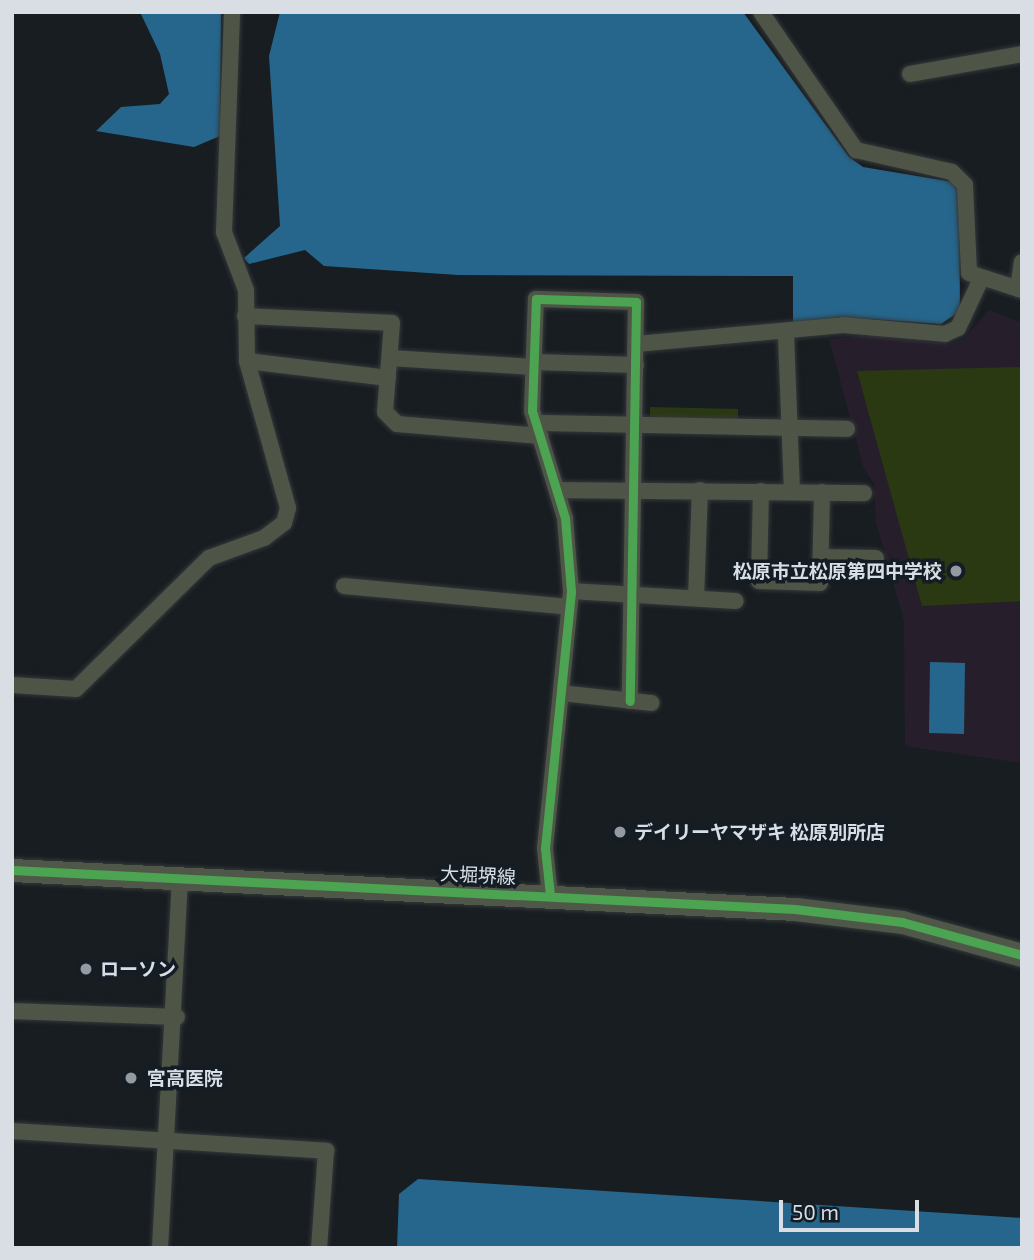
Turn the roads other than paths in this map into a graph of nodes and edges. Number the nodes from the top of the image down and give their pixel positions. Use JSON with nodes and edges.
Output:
{"nodes":[{"id":1,"x":232,"y":12,"type":"edge"},
{"id":2,"x":761,"y":12,"type":"edge"},
{"id":3,"x":1022,"y":54,"type":"edge"},
{"id":4,"x":910,"y":74,"type":"dead end"},
{"id":5,"x":1022,"y":262,"type":"edge"},
{"id":6,"x":981,"y":279,"type":"junction"},
{"id":7,"x":1020,"y":289,"type":"edge"},
{"id":8,"x":245,"y":316,"type":"junction"},
{"id":9,"x":786,"y":335,"type":"junction"},
{"id":10,"x":636,"y":344,"type":"junction"},
{"id":11,"x":390,"y":358,"type":"junction"},
{"id":12,"x":247,"y":360,"type":"junction"},
{"id":13,"x":534,"y":364,"type":"junction"},
{"id":14,"x":636,"y":365,"type":"junction"},
{"id":15,"x":388,"y":378,"type":"junction"},
{"id":16,"x":636,"y":425,"type":"junction"},
{"id":17,"x":793,"y":428,"type":"junction"},
{"id":18,"x":848,"y":429,"type":"dead end"},
{"id":19,"x":539,"y":430,"type":"junction"},
{"id":20,"x":637,"y":489,"type":"junction"},
{"id":21,"x":558,"y":490,"type":"junction"},
{"id":22,"x":700,"y":490,"type":"junction"},
{"id":23,"x":761,"y":491,"type":"junction"},
{"id":24,"x":792,"y":492,"type":"junction"},
{"id":25,"x":822,"y":492,"type":"junction"},
{"id":26,"x":864,"y":493,"type":"dead end"},
{"id":27,"x":821,"y":557,"type":"junction"},
{"id":28,"x":876,"y":558,"type":"dead end"},
{"id":29,"x":344,"y":586,"type":"dead end"},
{"id":30,"x":634,"y":595,"type":"junction"},
{"id":31,"x":696,"y":598,"type":"junction"},
{"id":32,"x":570,"y":599,"type":"junction"},
{"id":33,"x":736,"y":601,"type":"dead end"},
{"id":34,"x":12,"y":685,"type":"edge"},
{"id":35,"x":561,"y":693,"type":"junction"},
{"id":36,"x":630,"y":701,"type":"junction"},
{"id":37,"x":651,"y":703,"type":"dead end"},
{"id":38,"x":12,"y":870,"type":"edge"},
{"id":39,"x":180,"y":878,"type":"junction"},
{"id":40,"x":550,"y":895,"type":"junction"},
{"id":41,"x":1022,"y":955,"type":"edge"},
{"id":42,"x":12,"y":1011,"type":"edge"},
{"id":43,"x":177,"y":1017,"type":"junction"},
{"id":44,"x":12,"y":1131,"type":"edge"},
{"id":45,"x":167,"y":1140,"type":"junction"},
{"id":46,"x":160,"y":1248,"type":"edge"},
{"id":47,"x":319,"y":1248,"type":"edge"}],
"edges":[{"from":1,"to":8,"type":"street"},
{"from":2,"to":6,"type":"street"},
{"from":3,"to":4,"type":"street"},
{"from":5,"to":7,"type":"street"},
{"from":6,"to":7,"type":"street"},
{"from":6,"to":9,"type":"street"},
{"from":8,"to":11,"type":"street"},
{"from":8,"to":12,"type":"street"},
{"from":9,"to":10,"type":"street"},
{"from":9,"to":17,"type":"street"},
{"from":10,"to":13,"type":"street"},
{"from":10,"to":14,"type":"street"},
{"from":11,"to":13,"type":"street"},
{"from":11,"to":15,"type":"street"},
{"from":12,"to":15,"type":"street"},
{"from":12,"to":34,"type":"street"},
{"from":13,"to":14,"type":"street"},
{"from":13,"to":19,"type":"street"},
{"from":14,"to":16,"type":"street"},
{"from":15,"to":19,"type":"street"},
{"from":16,"to":17,"type":"street"},
{"from":16,"to":19,"type":"street"},
{"from":16,"to":20,"type":"street"},
{"from":17,"to":18,"type":"street"},
{"from":17,"to":24,"type":"street"},
{"from":19,"to":21,"type":"street"},
{"from":20,"to":21,"type":"street"},
{"from":20,"to":22,"type":"street"},
{"from":20,"to":30,"type":"street"},
{"from":21,"to":32,"type":"street"},
{"from":22,"to":23,"type":"street"},
{"from":22,"to":31,"type":"street"},
{"from":23,"to":24,"type":"street"},
{"from":23,"to":27,"type":"street"},
{"from":24,"to":25,"type":"street"},
{"from":25,"to":26,"type":"street"},
{"from":25,"to":27,"type":"street"},
{"from":27,"to":28,"type":"street"},
{"from":29,"to":32,"type":"street"},
{"from":30,"to":31,"type":"street"},
{"from":30,"to":32,"type":"street"},
{"from":30,"to":36,"type":"street"},
{"from":31,"to":33,"type":"street"},
{"from":32,"to":35,"type":"street"},
{"from":35,"to":36,"type":"street"},
{"from":35,"to":40,"type":"street"},
{"from":36,"to":37,"type":"street"},
{"from":38,"to":39,"type":"main road","name":"大堀堺線"},
{"from":39,"to":40,"type":"main road","name":"大堀堺線"},
{"from":39,"to":43,"type":"street"},
{"from":40,"to":41,"type":"main road","name":"大堀堺線"},
{"from":42,"to":43,"type":"street"},
{"from":43,"to":45,"type":"street"},
{"from":44,"to":45,"type":"street"},
{"from":45,"to":46,"type":"street"},
{"from":45,"to":47,"type":"street"}]}
